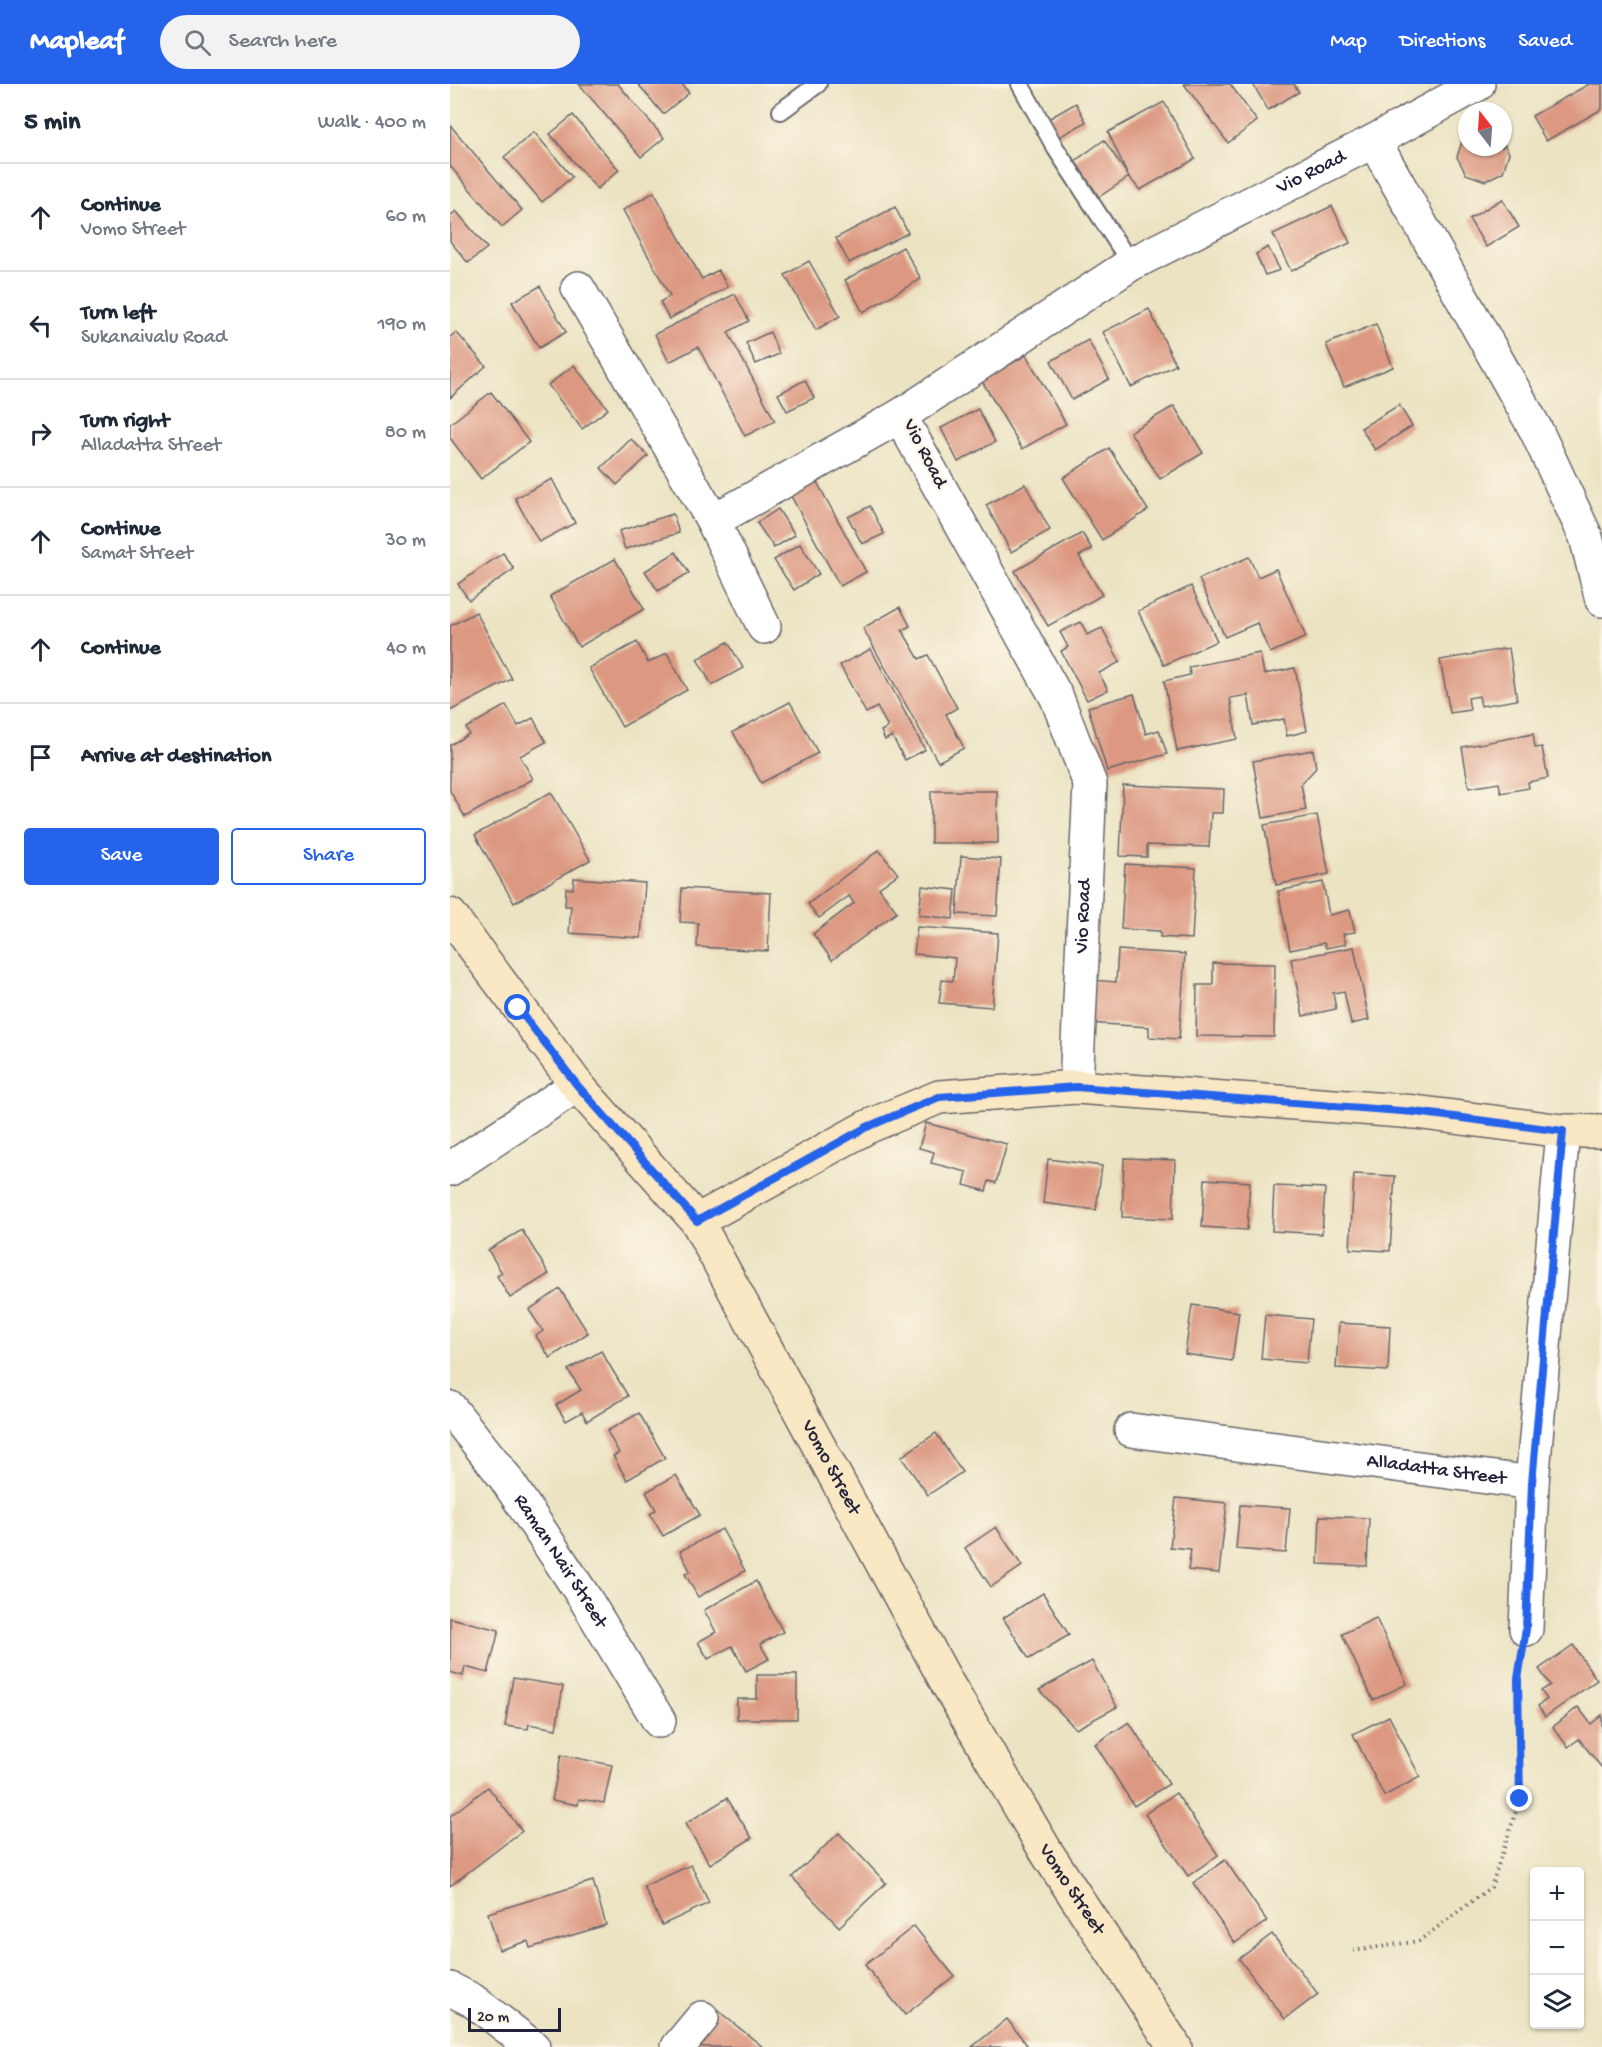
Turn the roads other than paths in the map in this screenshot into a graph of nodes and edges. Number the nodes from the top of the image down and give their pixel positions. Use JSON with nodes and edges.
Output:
{"nodes":[{"id":1,"x":818,"y":84,"type":"edge"},
{"id":2,"x":1020,"y":84,"type":"edge"},
{"id":3,"x":1478,"y":84,"type":"edge"},
{"id":4,"x":780,"y":111,"type":"dead end"},
{"id":5,"x":1374,"y":141,"type":"junction"},
{"id":6,"x":1131,"y":264,"type":"junction"},
{"id":7,"x":578,"y":288,"type":"dead end"},
{"id":8,"x":900,"y":416,"type":"junction"},
{"id":9,"x":713,"y":521,"type":"junction"},
{"id":10,"x":1602,"y":600,"type":"edge"},
{"id":11,"x":764,"y":627,"type":"dead end"},
{"id":12,"x":450,"y":915,"type":"edge"},
{"id":13,"x":577,"y":1085,"type":"junction"},
{"id":14,"x":1076,"y":1087,"type":"junction"},
{"id":15,"x":1563,"y":1131,"type":"junction"},
{"id":16,"x":1602,"y":1131,"type":"edge"},
{"id":17,"x":450,"y":1168,"type":"edge"},
{"id":18,"x":697,"y":1221,"type":"junction"},
{"id":19,"x":450,"y":1408,"type":"edge"},
{"id":20,"x":1131,"y":1430,"type":"dead end"},
{"id":21,"x":1532,"y":1483,"type":"junction"},
{"id":22,"x":1526,"y":1629,"type":"road end"},
{"id":23,"x":659,"y":1721,"type":"dead end"},
{"id":24,"x":461,"y":1994,"type":"edge"},
{"id":25,"x":702,"y":2018,"type":"dead end"},
{"id":26,"x":533,"y":2047,"type":"edge"},
{"id":27,"x":678,"y":2047,"type":"edge"},
{"id":28,"x":1175,"y":2047,"type":"edge"}],
"edges":[{"from":1,"to":4,"type":"lane"},
{"from":2,"to":6,"type":"lane"},
{"from":3,"to":5,"type":"street","name":"Vio Road"},
{"from":5,"to":6,"type":"street","name":"Vio Road"},
{"from":5,"to":10,"type":"street"},
{"from":6,"to":8,"type":"street","name":"Vio Road"},
{"from":7,"to":9,"type":"street"},
{"from":8,"to":9,"type":"street"},
{"from":8,"to":14,"type":"street","name":"Vio Road"},
{"from":9,"to":11,"type":"street"},
{"from":12,"to":13,"type":"main road","name":"Vomo Street"},
{"from":13,"to":17,"type":"street"},
{"from":13,"to":18,"type":"main road","name":"Vomo Street"},
{"from":14,"to":15,"type":"main road"},
{"from":14,"to":18,"type":"main road"},
{"from":15,"to":16,"type":"main road"},
{"from":15,"to":21,"type":"street","name":"Alladatta Street"},
{"from":18,"to":28,"type":"main road","name":"Vomo Street"},
{"from":19,"to":23,"type":"street","name":"Raman Nair Street"},
{"from":20,"to":21,"type":"street","name":"Alladatta Street"},
{"from":21,"to":22,"type":"street"},
{"from":24,"to":26,"type":"street"},
{"from":25,"to":27,"type":"street"}]}
